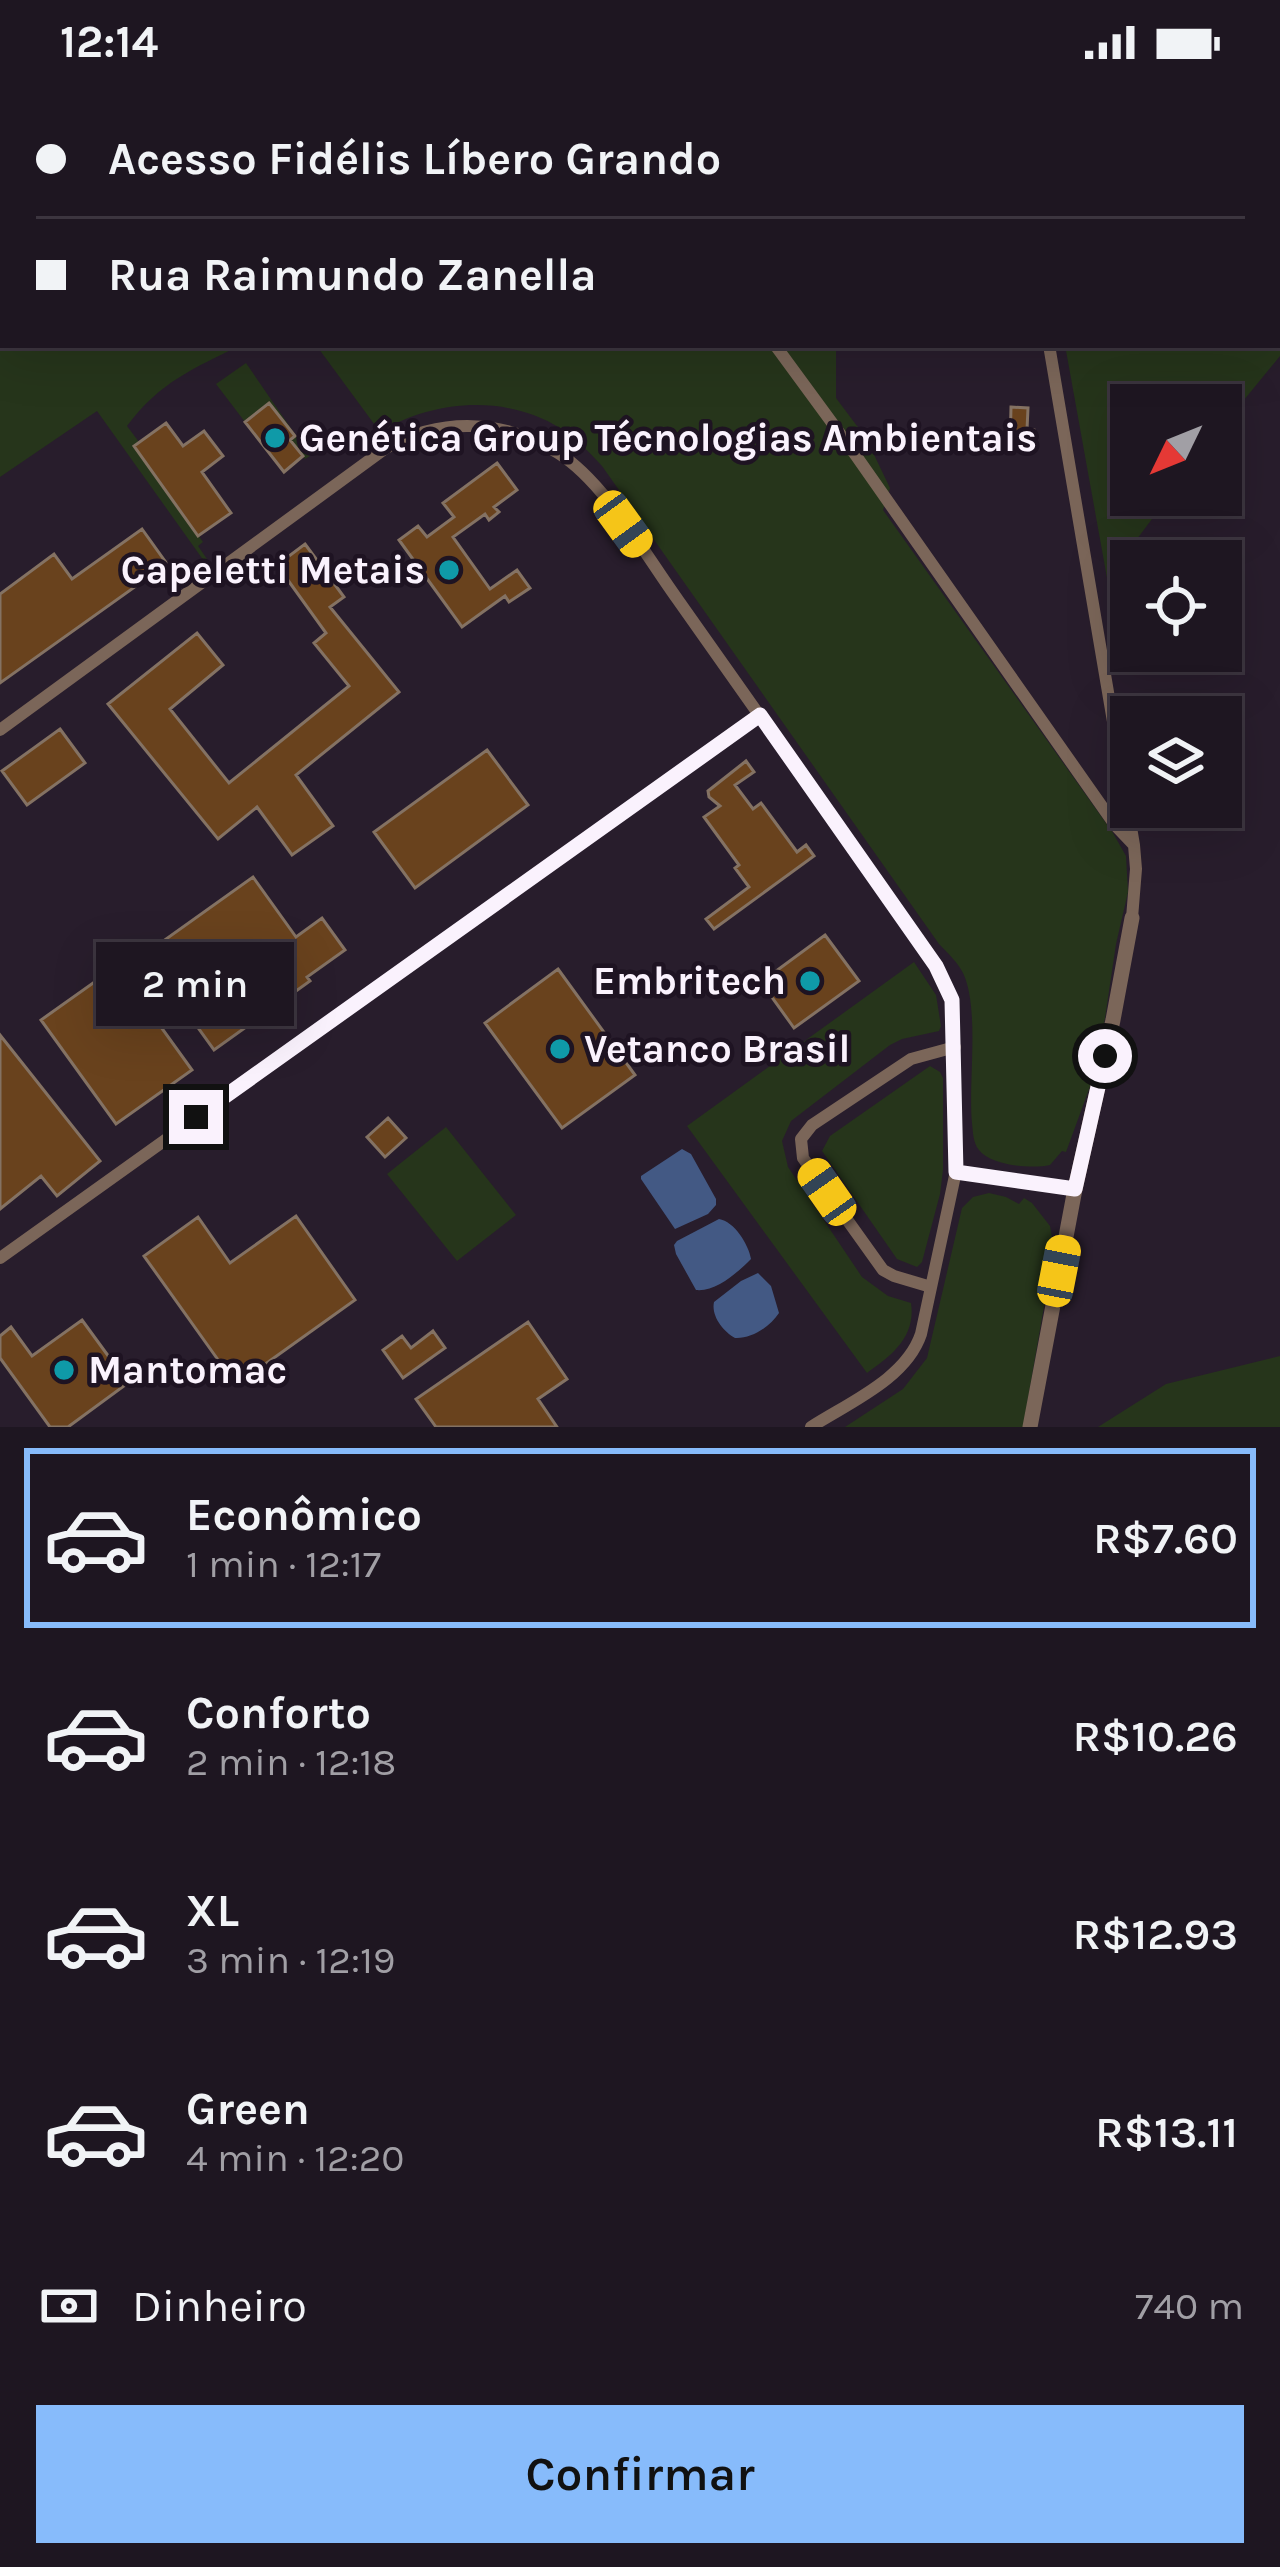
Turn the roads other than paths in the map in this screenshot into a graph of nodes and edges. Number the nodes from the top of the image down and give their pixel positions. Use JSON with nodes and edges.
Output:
{"nodes":[{"id":1,"x":777,"y":348,"type":"edge"},
{"id":2,"x":1049,"y":348,"type":"edge"},
{"id":3,"x":760,"y":715,"type":"junction"},
{"id":4,"x":0,"y":730,"type":"edge"},
{"id":5,"x":1134,"y":844,"type":"junction"},
{"id":6,"x":1132,"y":918,"type":"joint"},
{"id":7,"x":955,"y":1047,"type":"junction"},
{"id":8,"x":956,"y":1172,"type":"junction"},
{"id":9,"x":1075,"y":1189,"type":"junction"},
{"id":10,"x":0,"y":1258,"type":"edge"},
{"id":11,"x":932,"y":1287,"type":"junction"},
{"id":12,"x":811,"y":1427,"type":"edge"},
{"id":13,"x":1030,"y":1427,"type":"edge"}],
"edges":[{"from":1,"to":5,"type":"street"},
{"from":2,"to":5,"type":"street"},
{"from":3,"to":4,"type":"street"},
{"from":3,"to":7,"type":"street"},
{"from":3,"to":10,"type":"street"},
{"from":5,"to":6,"type":"street"},
{"from":6,"to":9,"type":"street"},
{"from":7,"to":8,"type":"street"},
{"from":7,"to":11,"type":"street"},
{"from":8,"to":9,"type":"street"},
{"from":8,"to":11,"type":"street"},
{"from":9,"to":13,"type":"street"},
{"from":11,"to":12,"type":"street"}]}
